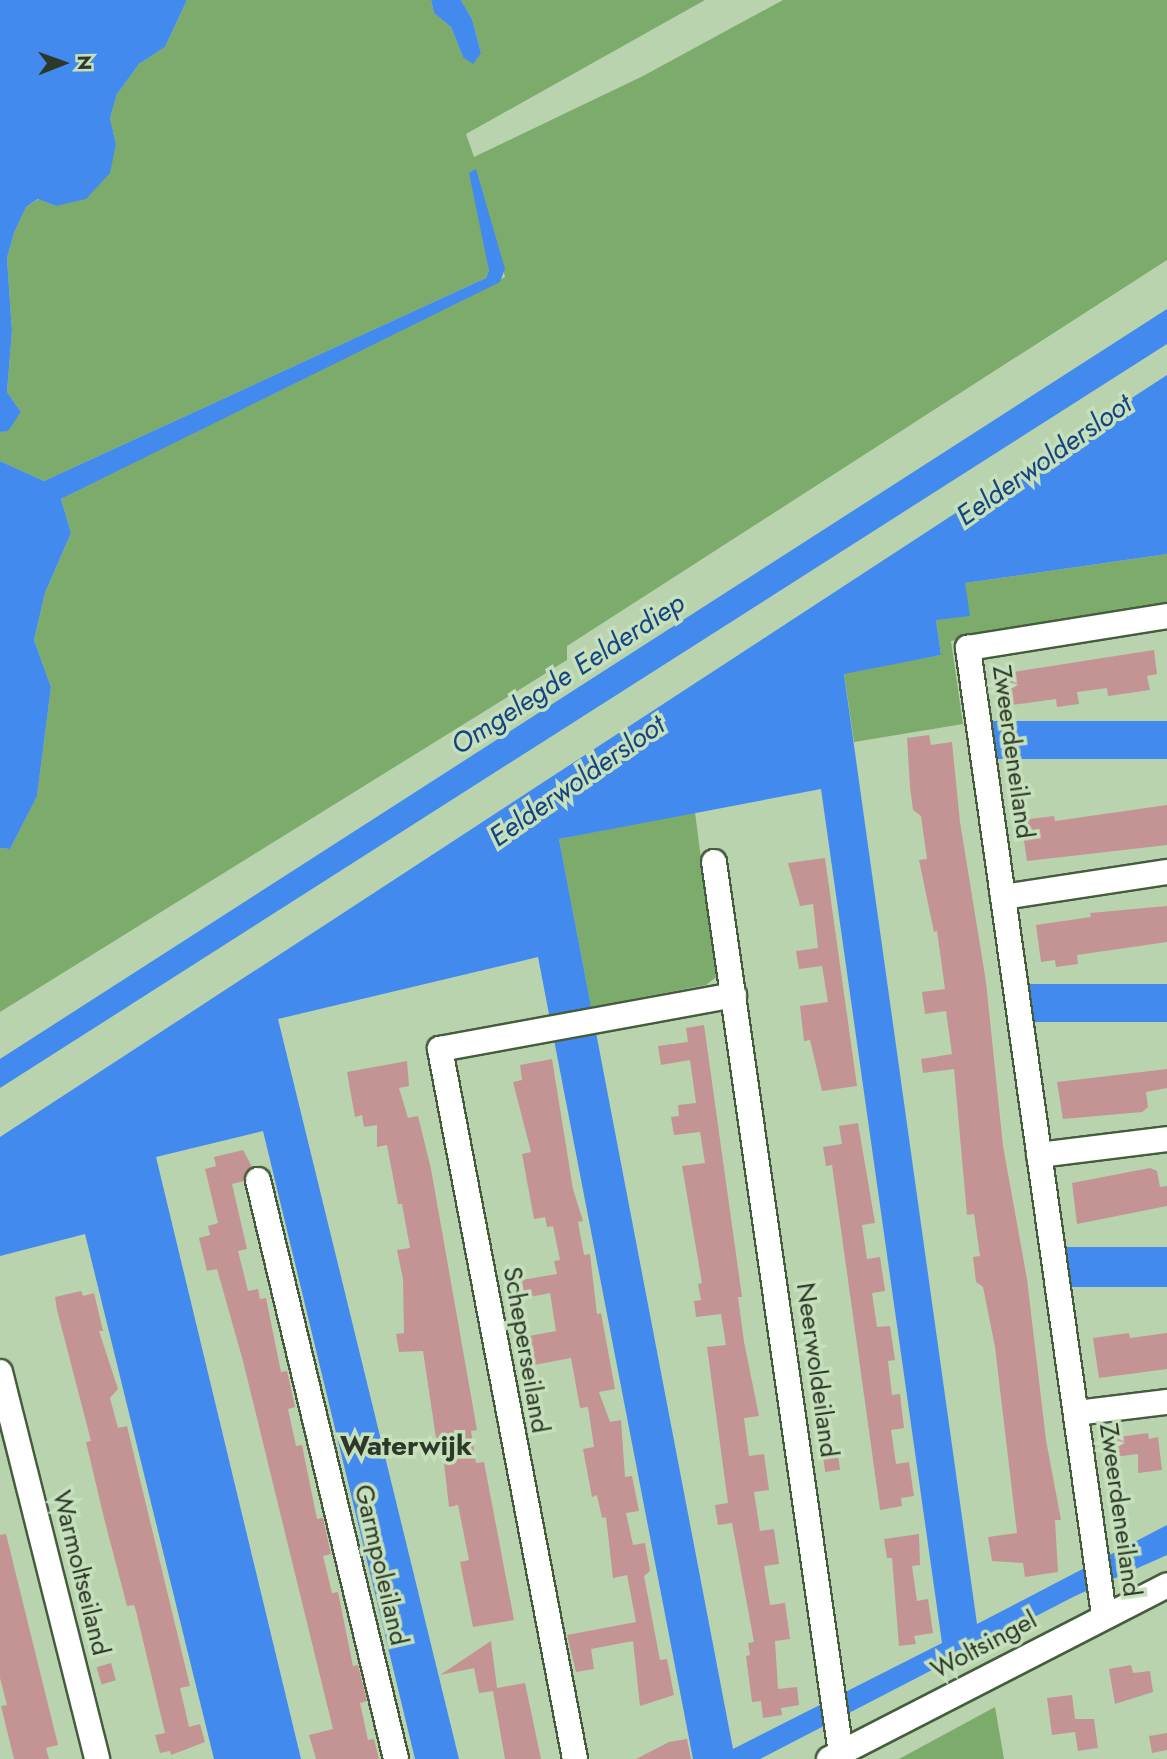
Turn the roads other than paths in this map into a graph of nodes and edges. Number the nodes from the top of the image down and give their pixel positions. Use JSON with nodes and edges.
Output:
{"nodes":[{"id":1,"x":1167,"y":617,"type":"edge"},
{"id":2,"x":714,"y":862,"type":"dead end"},
{"id":3,"x":1167,"y":872,"type":"edge"},
{"id":4,"x":1003,"y":897,"type":"junction"},
{"id":5,"x":734,"y":995,"type":"junction"},
{"id":6,"x":1167,"y":1139,"type":"edge"},
{"id":7,"x":1039,"y":1155,"type":"junction"},
{"id":8,"x":258,"y":1180,"type":"dead end"},
{"id":9,"x":0,"y":1372,"type":"edge"},
{"id":10,"x":4,"y":1401,"type":"edge"},
{"id":11,"x":1167,"y":1402,"type":"edge"},
{"id":12,"x":1077,"y":1413,"type":"junction"},
{"id":13,"x":1167,"y":1585,"type":"edge"},
{"id":14,"x":1104,"y":1615,"type":"junction"},
{"id":15,"x":835,"y":1756,"type":"edge"},
{"id":16,"x":97,"y":1759,"type":"edge"},
{"id":17,"x":396,"y":1759,"type":"edge"},
{"id":18,"x":575,"y":1759,"type":"edge"}],
"edges":[{"from":1,"to":4,"type":"street","name":"Zweerdeneiland"},
{"from":2,"to":5,"type":"street","name":"Neerwoldeiland"},
{"from":3,"to":4,"type":"street"},
{"from":4,"to":7,"type":"street","name":"Zweerdeneiland"},
{"from":5,"to":15,"type":"street","name":"Neerwoldeiland"},
{"from":5,"to":18,"type":"street","name":"Scheperseiland"},
{"from":6,"to":7,"type":"street"},
{"from":7,"to":12,"type":"street","name":"Zweerdeneiland"},
{"from":8,"to":17,"type":"street","name":"Garmpoleiland"},
{"from":9,"to":10,"type":"street","name":"Warmoltseiland"},
{"from":10,"to":16,"type":"street","name":"Warmoltseiland"},
{"from":11,"to":12,"type":"street","name":"Zweerdeneiland"},
{"from":12,"to":14,"type":"street","name":"Zweerdeneiland"},
{"from":13,"to":14,"type":"street","name":"Woltsingel"},
{"from":14,"to":15,"type":"street","name":"Woltsingel"}]}
